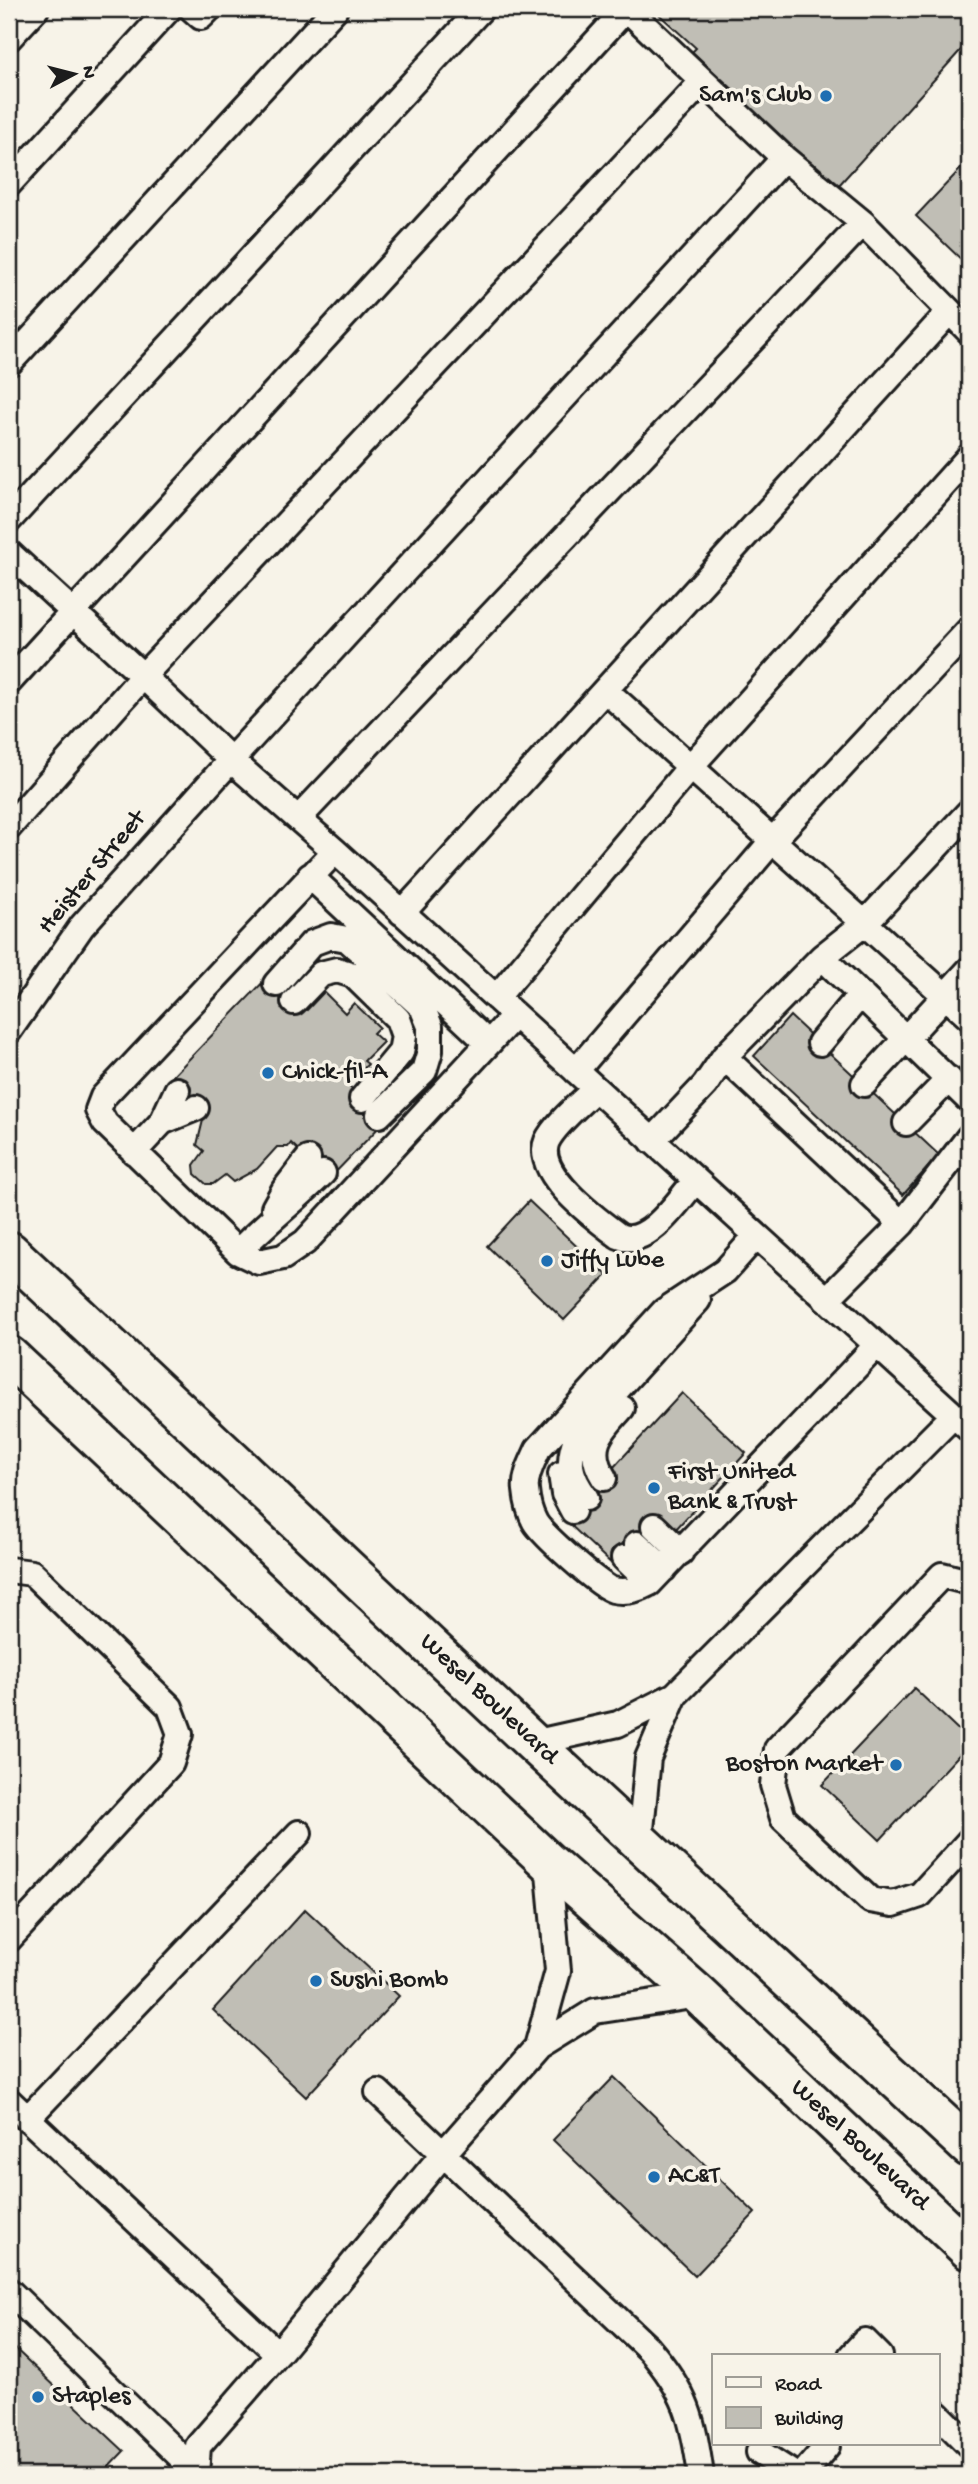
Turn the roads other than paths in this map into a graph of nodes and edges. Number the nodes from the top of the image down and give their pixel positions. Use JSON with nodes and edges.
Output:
{"nodes":[{"id":1,"x":36,"y":9,"type":"edge"},
{"id":2,"x":169,"y":9,"type":"edge"},
{"id":3,"x":192,"y":9,"type":"edge"},
{"id":4,"x":209,"y":9,"type":"edge"},
{"id":5,"x":335,"y":9,"type":"edge"},
{"id":6,"x":481,"y":9,"type":"edge"},
{"id":7,"x":627,"y":9,"type":"edge"},
{"id":8,"x":9,"y":38,"type":"edge"},
{"id":9,"x":703,"y":81,"type":"junction"},
{"id":10,"x":784,"y":158,"type":"junction"},
{"id":11,"x":9,"y":184,"type":"edge"},
{"id":12,"x":863,"y":223,"type":"junction"},
{"id":13,"x":950,"y":312,"type":"junction"},
{"id":14,"x":969,"y":331,"type":"edge"},
{"id":15,"x":9,"y":363,"type":"edge"},
{"id":16,"x":969,"y":457,"type":"edge"},
{"id":17,"x":9,"y":520,"type":"edge"},
{"id":18,"x":9,"y":553,"type":"edge"},
{"id":19,"x":72,"y":611,"type":"junction"},
{"id":20,"x":969,"y":630,"type":"edge"},
{"id":21,"x":144,"y":676,"type":"junction"},
{"id":22,"x":9,"y":682,"type":"edge"},
{"id":23,"x":606,"y":690,"type":"junction"},
{"id":24,"x":231,"y":760,"type":"junction"},
{"id":25,"x":691,"y":766,"type":"junction"},
{"id":26,"x":969,"y":812,"type":"edge"},
{"id":27,"x":299,"y":818,"type":"junction"},
{"id":28,"x":9,"y":827,"type":"edge"},
{"id":29,"x":773,"y":840,"type":"junction"},
{"id":30,"x":334,"y":850,"type":"junction"},
{"id":31,"x":310,"y":876,"type":"junction"},
{"id":32,"x":402,"y":913,"type":"junction"},
{"id":33,"x":865,"y":923,"type":"junction"},
{"id":34,"x":822,"y":957,"type":"junction"},
{"id":35,"x":969,"y":970,"type":"edge"},
{"id":36,"x":276,"y":984,"type":"dead end"},
{"id":37,"x":861,"y":994,"type":"junction"},
{"id":38,"x":946,"y":995,"type":"junction"},
{"id":39,"x":496,"y":998,"type":"junction"},
{"id":40,"x":294,"y":1002,"type":"dead end"},
{"id":41,"x":514,"y":1016,"type":"junction"},
{"id":42,"x":969,"y":1017,"type":"edge"},
{"id":43,"x":9,"y":1031,"type":"edge"},
{"id":44,"x":906,"y":1037,"type":"junction"},
{"id":45,"x":488,"y":1043,"type":"junction"},
{"id":46,"x":820,"y":1044,"type":"dead end"},
{"id":47,"x":724,"y":1057,"type":"junction"},
{"id":48,"x":576,"y":1071,"type":"junction"},
{"id":49,"x":948,"y":1079,"type":"junction"},
{"id":50,"x":864,"y":1084,"type":"dead end"},
{"id":51,"x":594,"y":1089,"type":"junction"},
{"id":52,"x":177,"y":1090,"type":"dead end"},
{"id":53,"x":969,"y":1100,"type":"edge"},
{"id":54,"x":196,"y":1108,"type":"dead end"},
{"id":55,"x":162,"y":1122,"type":"junction"},
{"id":56,"x":906,"y":1123,"type":"dead end"},
{"id":57,"x":969,"y":1137,"type":"edge"},
{"id":58,"x":652,"y":1141,"type":"junction"},
{"id":59,"x":134,"y":1152,"type":"junction"},
{"id":60,"x":315,"y":1166,"type":"dead end"},
{"id":61,"x":695,"y":1181,"type":"junction"},
{"id":62,"x":902,"y":1224,"type":"junction"},
{"id":63,"x":756,"y":1236,"type":"junction"},
{"id":64,"x":9,"y":1251,"type":"edge"},
{"id":65,"x":237,"y":1252,"type":"junction"},
{"id":66,"x":725,"y":1271,"type":"junction"},
{"id":67,"x":826,"y":1300,"type":"junction"},
{"id":68,"x":876,"y":1346,"type":"junction"},
{"id":69,"x":9,"y":1356,"type":"edge"},
{"id":70,"x":961,"y":1423,"type":"edge"},
{"id":71,"x":604,"y":1478,"type":"dead end"},
{"id":72,"x":579,"y":1504,"type":"dead end"},
{"id":73,"x":654,"y":1526,"type":"dead end"},
{"id":74,"x":630,"y":1551,"type":"dead end"},
{"id":75,"x":665,"y":1568,"type":"junction"},
{"id":76,"x":9,"y":1570,"type":"edge"},
{"id":77,"x":969,"y":1582,"type":"edge"},
{"id":78,"x":675,"y":1695,"type":"junction"},
{"id":79,"x":533,"y":1743,"type":"junction"},
{"id":80,"x":299,"y":1832,"type":"dead end"},
{"id":81,"x":639,"y":1840,"type":"junction"},
{"id":82,"x":969,"y":1841,"type":"edge"},
{"id":83,"x":548,"y":1862,"type":"junction"},
{"id":84,"x":11,"y":1932,"type":"edge"},
{"id":85,"x":699,"y":1995,"type":"junction"},
{"id":86,"x":537,"y":2047,"type":"junction"},
{"id":87,"x":378,"y":2092,"type":"dead end"},
{"id":88,"x":15,"y":2110,"type":"edge"},
{"id":89,"x":969,"y":2147,"type":"edge"},
{"id":90,"x":444,"y":2153,"type":"junction"},
{"id":91,"x":969,"y":2250,"type":"edge"},
{"id":92,"x":9,"y":2291,"type":"edge"},
{"id":93,"x":278,"y":2354,"type":"junction"},
{"id":94,"x":853,"y":2354,"type":"edge"},
{"id":95,"x":878,"y":2354,"type":"edge"},
{"id":96,"x":940,"y":2416,"type":"edge"},
{"id":97,"x":969,"y":2445,"type":"edge"},
{"id":98,"x":827,"y":2446,"type":"dead end"},
{"id":99,"x":762,"y":2457,"type":"edge"},
{"id":100,"x":187,"y":2464,"type":"edge"},
{"id":101,"x":701,"y":2475,"type":"edge"},
{"id":102,"x":795,"y":2475,"type":"edge"},
{"id":103,"x":802,"y":2475,"type":"edge"}],
"edges":[{"from":1,"to":8,"type":"lane"},
{"from":2,"to":11,"type":"lane"},
{"from":3,"to":4,"type":"lane"},
{"from":5,"to":15,"type":"lane"},
{"from":6,"to":17,"type":"lane"},
{"from":7,"to":9,"type":"lane"},
{"from":7,"to":19,"type":"lane"},
{"from":9,"to":10,"type":"lane"},
{"from":9,"to":21,"type":"lane"},
{"from":10,"to":12,"type":"lane"},
{"from":10,"to":24,"type":"lane","name":"Heister Street"},
{"from":12,"to":13,"type":"lane"},
{"from":12,"to":27,"type":"lane"},
{"from":13,"to":14,"type":"lane"},
{"from":13,"to":23,"type":"lane"},
{"from":16,"to":25,"type":"lane"},
{"from":18,"to":19,"type":"lane"},
{"from":19,"to":21,"type":"lane"},
{"from":19,"to":22,"type":"lane"},
{"from":20,"to":29,"type":"lane"},
{"from":21,"to":24,"type":"lane"},
{"from":21,"to":28,"type":"lane"},
{"from":23,"to":25,"type":"lane"},
{"from":23,"to":32,"type":"lane"},
{"from":24,"to":27,"type":"lane"},
{"from":24,"to":43,"type":"lane","name":"Heister Street"},
{"from":25,"to":29,"type":"lane"},
{"from":25,"to":39,"type":"lane"},
{"from":26,"to":33,"type":"lane"},
{"from":27,"to":30,"type":"lane"},
{"from":29,"to":33,"type":"lane"},
{"from":29,"to":48,"type":"lane"},
{"from":30,"to":31,"type":"lane"},
{"from":30,"to":32,"type":"lane"},
{"from":31,"to":45,"type":"lane"},
{"from":31,"to":59,"type":"lane"},
{"from":32,"to":39,"type":"lane"},
{"from":33,"to":34,"type":"lane"},
{"from":33,"to":38,"type":"lane"},
{"from":34,"to":37,"type":"lane"},
{"from":34,"to":47,"type":"lane"},
{"from":35,"to":38,"type":"lane"},
{"from":36,"to":40,"type":"lane"},
{"from":37,"to":44,"type":"lane"},
{"from":37,"to":46,"type":"lane"},
{"from":38,"to":42,"type":"lane"},
{"from":38,"to":44,"type":"lane"},
{"from":39,"to":41,"type":"lane"},
{"from":41,"to":45,"type":"lane"},
{"from":41,"to":48,"type":"lane"},
{"from":44,"to":49,"type":"lane"},
{"from":44,"to":50,"type":"lane"},
{"from":45,"to":65,"type":"lane"},
{"from":47,"to":58,"type":"lane"},
{"from":47,"to":62,"type":"lane"},
{"from":48,"to":51,"type":"lane"},
{"from":49,"to":53,"type":"lane"},
{"from":49,"to":56,"type":"lane"},
{"from":51,"to":58,"type":"lane"},
{"from":51,"to":61,"type":"lane"},
{"from":52,"to":55,"type":"lane"},
{"from":54,"to":55,"type":"lane"},
{"from":55,"to":59,"type":"lane"},
{"from":57,"to":62,"type":"lane"},
{"from":58,"to":61,"type":"lane"},
{"from":59,"to":65,"type":"lane"},
{"from":60,"to":65,"type":"lane"},
{"from":61,"to":63,"type":"lane"},
{"from":62,"to":67,"type":"lane"},
{"from":63,"to":66,"type":"lane"},
{"from":63,"to":67,"type":"lane"},
{"from":64,"to":79,"type":"main road","name":"Wesel Boulevard"},
{"from":66,"to":71,"type":"lane"},
{"from":66,"to":72,"type":"lane"},
{"from":66,"to":75,"type":"lane"},
{"from":67,"to":68,"type":"lane"},
{"from":68,"to":70,"type":"lane"},
{"from":68,"to":75,"type":"lane"},
{"from":69,"to":83,"type":"main road","name":"Wesel Boulevard"},
{"from":70,"to":78,"type":"lane"},
{"from":73,"to":75,"type":"lane"},
{"from":74,"to":75,"type":"lane"},
{"from":76,"to":84,"type":"lane"},
{"from":77,"to":82,"type":"lane"},
{"from":78,"to":79,"type":"lane"},
{"from":78,"to":81,"type":"lane"},
{"from":79,"to":81,"type":"main road","name":"Wesel Boulevard"},
{"from":80,"to":88,"type":"lane"},
{"from":81,"to":89,"type":"main road","name":"Wesel Boulevard"},
{"from":83,"to":85,"type":"main road","name":"Wesel Boulevard"},
{"from":83,"to":86,"type":"lane"},
{"from":85,"to":86,"type":"lane"},
{"from":85,"to":91,"type":"main road","name":"Wesel Boulevard"},
{"from":86,"to":90,"type":"lane"},
{"from":87,"to":90,"type":"lane"},
{"from":88,"to":93,"type":"lane"},
{"from":90,"to":93,"type":"lane"},
{"from":90,"to":101,"type":"lane"},
{"from":92,"to":100,"type":"lane"},
{"from":93,"to":100,"type":"lane"},
{"from":94,"to":95,"type":"lane"},
{"from":96,"to":97,"type":"lane"},
{"from":98,"to":103,"type":"lane"},
{"from":99,"to":102,"type":"lane"}]}
